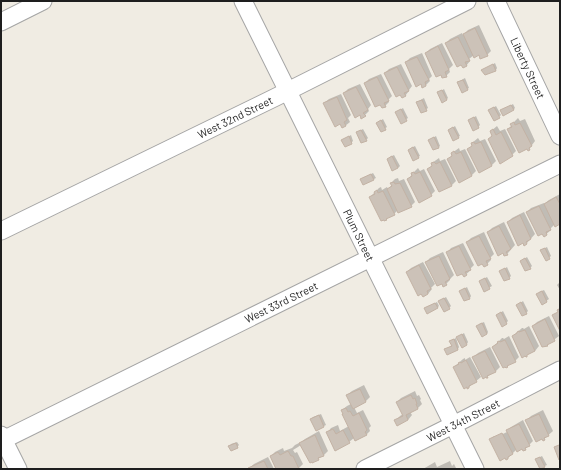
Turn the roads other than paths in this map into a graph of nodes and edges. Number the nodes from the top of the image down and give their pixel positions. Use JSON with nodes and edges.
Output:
{"nodes":[{"id":1,"x":43,"y":1,"type":"edge"},
{"id":2,"x":243,"y":1,"type":"edge"},
{"id":3,"x":467,"y":1,"type":"edge"},
{"id":4,"x":496,"y":1,"type":"edge"},
{"id":5,"x":1,"y":22,"type":"edge"},
{"id":6,"x":288,"y":91,"type":"junction"},
{"id":7,"x":560,"y":136,"type":"edge"},
{"id":8,"x":560,"y":164,"type":"edge"},
{"id":9,"x":1,"y":231,"type":"edge"},
{"id":10,"x":371,"y":258,"type":"junction"},
{"id":11,"x":560,"y":370,"type":"edge"},
{"id":12,"x":453,"y":425,"type":"junction"},
{"id":13,"x":2,"y":439,"type":"edge"},
{"id":14,"x":18,"y":469,"type":"edge"},
{"id":15,"x":365,"y":469,"type":"edge"},
{"id":16,"x":475,"y":469,"type":"edge"}],
"edges":[{"from":1,"to":5,"type":"street"},
{"from":2,"to":6,"type":"street","name":"Plum Street"},
{"from":3,"to":6,"type":"street","name":"West 32nd Street"},
{"from":4,"to":7,"type":"street","name":"Liberty Street"},
{"from":6,"to":9,"type":"street","name":"West 32nd Street"},
{"from":6,"to":10,"type":"street","name":"Plum Street"},
{"from":8,"to":10,"type":"street","name":"West 33rd Street"},
{"from":10,"to":12,"type":"street","name":"Plum Street"},
{"from":10,"to":13,"type":"street","name":"West 33rd Street"},
{"from":11,"to":12,"type":"street","name":"West 34th Street"},
{"from":12,"to":15,"type":"street","name":"West 34th Street"},
{"from":12,"to":16,"type":"street","name":"Plum Street"},
{"from":13,"to":14,"type":"street"}]}
